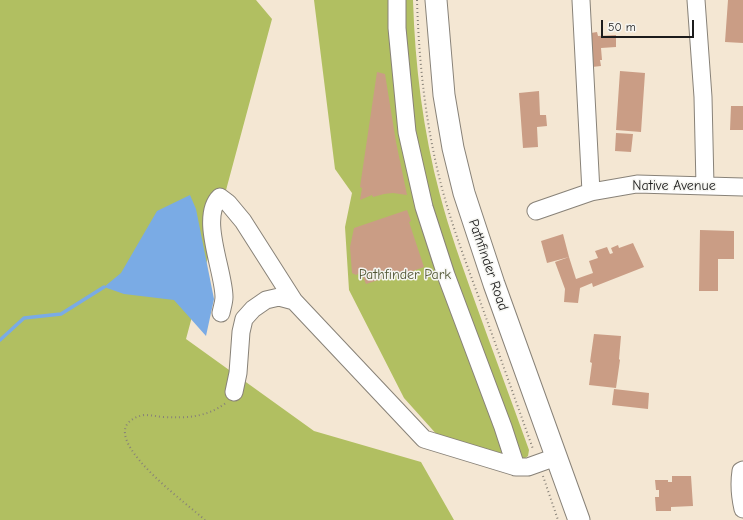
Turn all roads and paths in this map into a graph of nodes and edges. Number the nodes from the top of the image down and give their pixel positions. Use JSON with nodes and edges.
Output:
{"nodes":[{"id":1,"x":396,"y":0,"type":"edge"},
{"id":2,"x":436,"y":0,"type":"edge"},
{"id":3,"x":581,"y":0,"type":"edge"},
{"id":4,"x":696,"y":0,"type":"edge"},
{"id":5,"x":705,"y":186,"type":"junction"},
{"id":6,"x":743,"y":187,"type":"edge"},
{"id":7,"x":591,"y":192,"type":"junction"},
{"id":8,"x":536,"y":211,"type":"dead end"},
{"id":9,"x":294,"y":301,"type":"junction"},
{"id":10,"x":221,"y":313,"type":"dead end"},
{"id":11,"x":234,"y":392,"type":"joint"},
{"id":12,"x":547,"y":461,"type":"junction"},
{"id":13,"x":516,"y":467,"type":"junction"},
{"id":14,"x":743,"y":470,"type":"edge"},
{"id":15,"x":743,"y":509,"type":"edge"},
{"id":16,"x":205,"y":520,"type":"edge"},
{"id":17,"x":558,"y":520,"type":"edge"},
{"id":18,"x":579,"y":520,"type":"edge"}],
"edges":[{"from":1,"to":13,"type":"street"},
{"from":2,"to":12,"type":"main road","name":"Pathfinder Road"},
{"from":3,"to":7,"type":"street"},
{"from":4,"to":5,"type":"street"},
{"from":5,"to":6,"type":"street","name":"Native Avenue"},
{"from":5,"to":7,"type":"street","name":"Native Avenue"},
{"from":7,"to":8,"type":"street","name":"Native Avenue"},
{"from":9,"to":10,"type":"street"},
{"from":9,"to":11,"type":"street"},
{"from":9,"to":13,"type":"street"},
{"from":11,"to":16,"type":"path"},
{"from":12,"to":13,"type":"street"},
{"from":12,"to":17,"type":"path"},
{"from":12,"to":18,"type":"main road","name":"Pathfinder Road"},
{"from":14,"to":15,"type":"street"}]}
